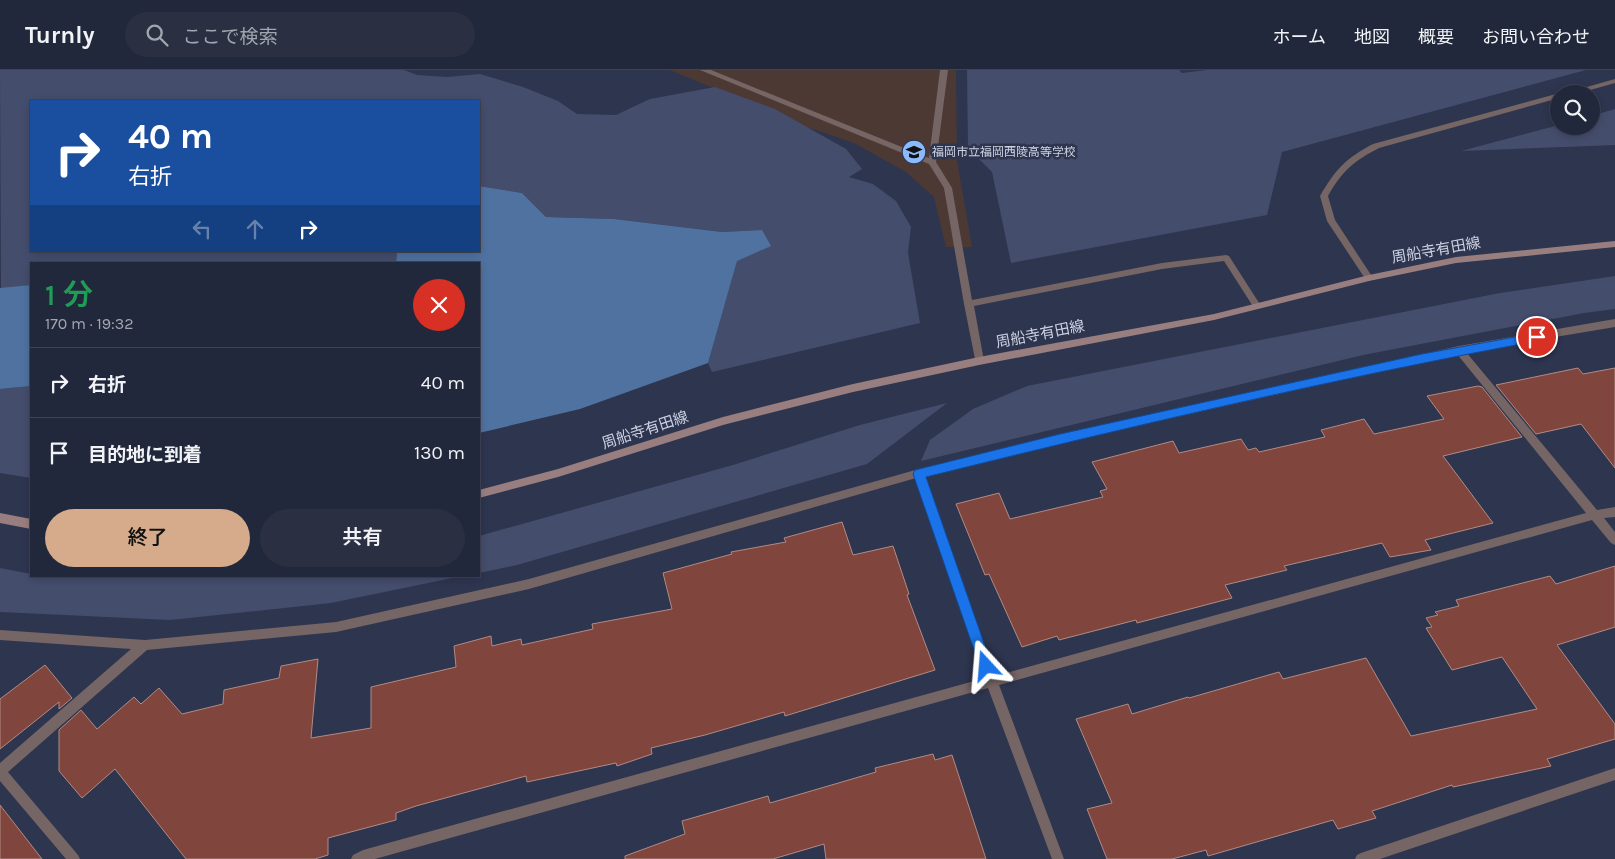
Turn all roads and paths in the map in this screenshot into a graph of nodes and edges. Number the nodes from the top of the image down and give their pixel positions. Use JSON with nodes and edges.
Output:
{"nodes":[{"id":1,"x":704,"y":70,"type":"edge"},
{"id":2,"x":944,"y":70,"type":"edge"},
{"id":3,"x":1615,"y":80,"type":"edge"},
{"id":4,"x":1598,"y":85,"type":"edge"},
{"id":5,"x":1550,"y":98,"type":"edge"},
{"id":6,"x":932,"y":162,"type":"junction"},
{"id":7,"x":1615,"y":244,"type":"edge"},
{"id":8,"x":1369,"y":278,"type":"junction"},
{"id":9,"x":968,"y":304,"type":"junction"},
{"id":10,"x":1257,"y":306,"type":"junction"},
{"id":11,"x":1615,"y":324,"type":"edge"},
{"id":12,"x":1460,"y":350,"type":"junction"},
{"id":13,"x":978,"y":361,"type":"junction"},
{"id":14,"x":919,"y":474,"type":"junction"},
{"id":15,"x":480,"y":494,"type":"edge"},
{"id":16,"x":1615,"y":512,"type":"edge"},
{"id":17,"x":1595,"y":515,"type":"junction"},
{"id":18,"x":0,"y":518,"type":"edge"},
{"id":19,"x":30,"y":524,"type":"edge"},
{"id":20,"x":1615,"y":540,"type":"edge"},
{"id":21,"x":0,"y":635,"type":"edge"},
{"id":22,"x":145,"y":645,"type":"junction"},
{"id":23,"x":992,"y":683,"type":"junction"},
{"id":24,"x":0,"y":772,"type":"edge"},
{"id":25,"x":1615,"y":774,"type":"edge"},
{"id":26,"x":74,"y":859,"type":"edge"},
{"id":27,"x":357,"y":859,"type":"edge"},
{"id":28,"x":1058,"y":859,"type":"edge"},
{"id":29,"x":1362,"y":859,"type":"edge"}],
"edges":[{"from":1,"to":6,"type":"street"},
{"from":2,"to":6,"type":"street"},
{"from":3,"to":4,"type":"street"},
{"from":5,"to":8,"type":"street"},
{"from":6,"to":9,"type":"street"},
{"from":7,"to":8,"type":"main road","name":"周船寺有田線"},
{"from":8,"to":10,"type":"main road","name":"周船寺有田線"},
{"from":9,"to":10,"type":"street"},
{"from":9,"to":13,"type":"street"},
{"from":10,"to":13,"type":"main road","name":"周船寺有田線"},
{"from":11,"to":12,"type":"street"},
{"from":12,"to":14,"type":"street"},
{"from":12,"to":17,"type":"street"},
{"from":13,"to":15,"type":"main road","name":"周船寺有田線"},
{"from":14,"to":22,"type":"street"},
{"from":14,"to":23,"type":"street"},
{"from":16,"to":17,"type":"street"},
{"from":17,"to":20,"type":"street"},
{"from":17,"to":23,"type":"street"},
{"from":18,"to":19,"type":"main road"},
{"from":21,"to":22,"type":"street"},
{"from":22,"to":24,"type":"street"},
{"from":23,"to":27,"type":"street"},
{"from":23,"to":28,"type":"street"},
{"from":24,"to":26,"type":"street"},
{"from":25,"to":29,"type":"street"}]}
